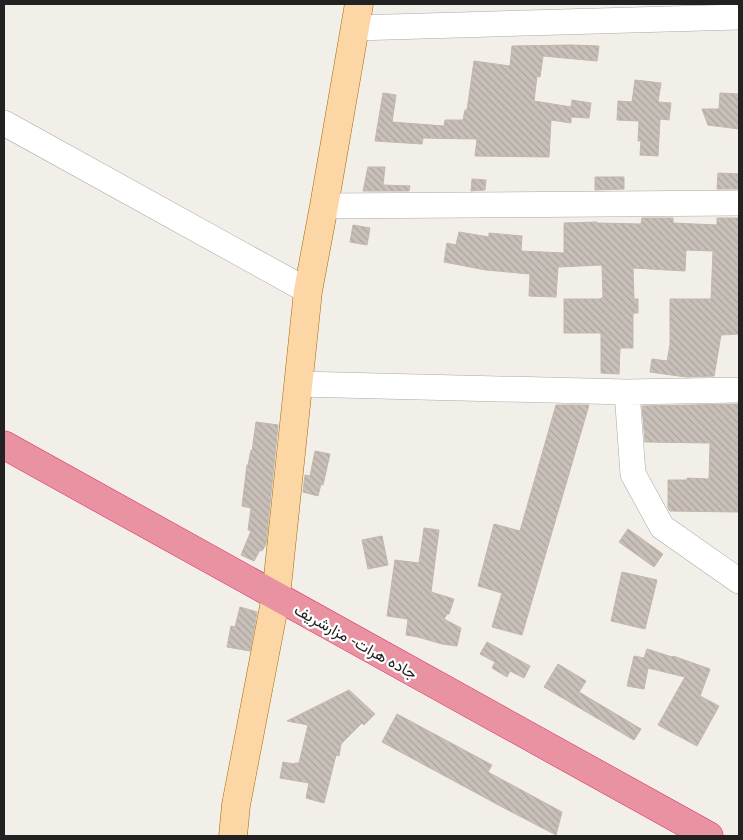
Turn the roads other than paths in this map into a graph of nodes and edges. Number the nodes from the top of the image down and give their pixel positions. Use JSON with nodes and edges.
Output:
{"nodes":[{"id":1,"x":357,"y":16,"type":"edge"},
{"id":2,"x":739,"y":17,"type":"edge"},
{"id":3,"x":4,"y":123,"type":"edge"},
{"id":4,"x":739,"y":203,"type":"edge"},
{"id":5,"x":324,"y":206,"type":"junction"},
{"id":6,"x":308,"y":291,"type":"junction"},
{"id":7,"x":298,"y":384,"type":"junction"},
{"id":8,"x":739,"y":390,"type":"edge"},
{"id":9,"x":628,"y":392,"type":"junction"},
{"id":10,"x":4,"y":445,"type":"edge"},
{"id":11,"x":739,"y":581,"type":"edge"},
{"id":12,"x":276,"y":596,"type":"junction"},
{"id":13,"x":233,"y":836,"type":"edge"},
{"id":14,"x":709,"y":836,"type":"edge"}],
"edges":[{"from":1,"to":2,"type":"street"},
{"from":1,"to":5,"type":"main road"},
{"from":3,"to":6,"type":"street"},
{"from":4,"to":5,"type":"street"},
{"from":5,"to":6,"type":"main road"},
{"from":6,"to":7,"type":"main road"},
{"from":7,"to":9,"type":"street"},
{"from":7,"to":12,"type":"main road"},
{"from":8,"to":9,"type":"street"},
{"from":9,"to":11,"type":"street"},
{"from":10,"to":12,"type":"highway","name":"جاده هرات- مزارشریف"},
{"from":12,"to":13,"type":"main road"},
{"from":12,"to":14,"type":"highway","name":"جاده هرات- مزارشریف"}]}
